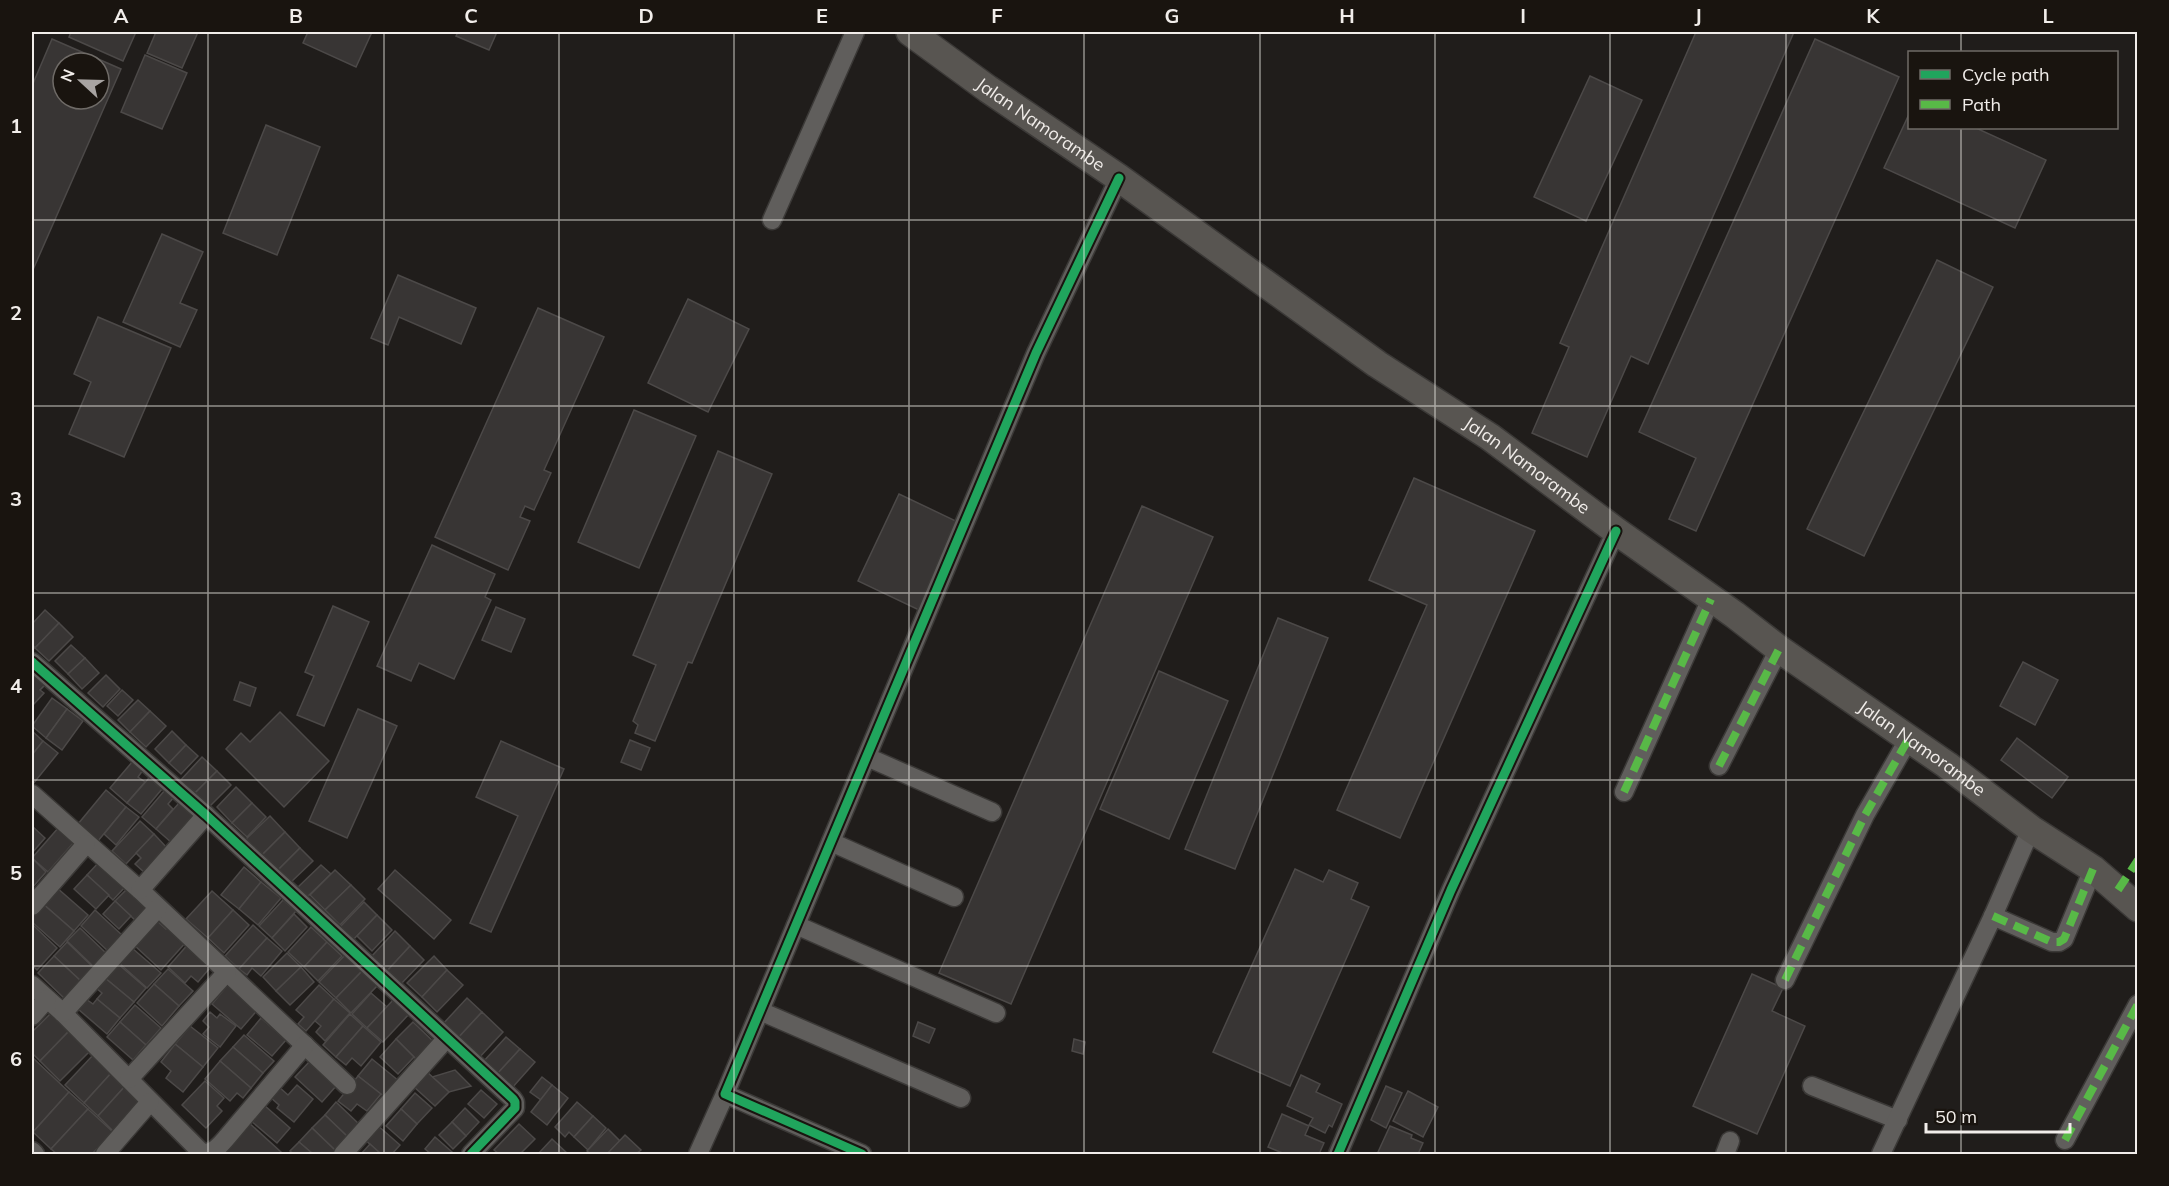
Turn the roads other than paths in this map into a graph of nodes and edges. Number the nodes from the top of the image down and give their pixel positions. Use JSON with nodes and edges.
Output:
{"nodes":[{"id":1,"x":855,"y":32,"type":"edge"},
{"id":2,"x":910,"y":32,"type":"edge"},
{"id":3,"x":1119,"y":178,"type":"junction"},
{"id":4,"x":772,"y":220,"type":"dead end"},
{"id":5,"x":1616,"y":531,"type":"junction"},
{"id":6,"x":1711,"y":599,"type":"junction"},
{"id":7,"x":1779,"y":649,"type":"junction"},
{"id":8,"x":32,"y":662,"type":"edge"},
{"id":9,"x":1908,"y":740,"type":"junction"},
{"id":10,"x":867,"y":758,"type":"junction"},
{"id":11,"x":1719,"y":766,"type":"dead end"},
{"id":12,"x":1624,"y":792,"type":"dead end"},
{"id":13,"x":32,"y":794,"type":"edge"},
{"id":14,"x":992,"y":812,"type":"dead end"},
{"id":15,"x":206,"y":815,"type":"junction"},
{"id":16,"x":2031,"y":829,"type":"junction"},
{"id":17,"x":831,"y":842,"type":"junction"},
{"id":18,"x":86,"y":844,"type":"junction"},
{"id":19,"x":2093,"y":869,"type":"junction"},
{"id":20,"x":140,"y":890,"type":"junction"},
{"id":21,"x":954,"y":897,"type":"dead end"},
{"id":22,"x":32,"y":906,"type":"edge"},
{"id":23,"x":158,"y":908,"type":"junction"},
{"id":24,"x":2138,"y":908,"type":"edge"},
{"id":25,"x":1993,"y":916,"type":"junction"},
{"id":26,"x":796,"y":925,"type":"junction"},
{"id":27,"x":227,"y":972,"type":"junction"},
{"id":28,"x":1785,"y":980,"type":"dead end"},
{"id":29,"x":32,"y":985,"type":"edge"},
{"id":30,"x":47,"y":999,"type":"junction"},
{"id":31,"x":2138,"y":1004,"type":"edge"},
{"id":32,"x":760,"y":1011,"type":"junction"},
{"id":33,"x":63,"y":1013,"type":"junction"},
{"id":34,"x":996,"y":1013,"type":"dead end"},
{"id":35,"x":32,"y":1016,"type":"edge"},
{"id":36,"x":446,"y":1039,"type":"junction"},
{"id":37,"x":305,"y":1045,"type":"junction"},
{"id":38,"x":129,"y":1079,"type":"junction"},
{"id":39,"x":347,"y":1085,"type":"dead end"},
{"id":40,"x":1812,"y":1086,"type":"dead end"},
{"id":41,"x":725,"y":1094,"type":"junction"},
{"id":42,"x":961,"y":1098,"type":"dead end"},
{"id":43,"x":150,"y":1102,"type":"junction"},
{"id":44,"x":1898,"y":1120,"type":"junction"},
{"id":45,"x":2065,"y":1140,"type":"dead end"},
{"id":46,"x":32,"y":1151,"type":"edge"},
{"id":47,"x":35,"y":1155,"type":"edge"},
{"id":48,"x":105,"y":1155,"type":"edge"},
{"id":49,"x":343,"y":1155,"type":"edge"},
{"id":50,"x":471,"y":1155,"type":"edge"},
{"id":51,"x":698,"y":1155,"type":"edge"},
{"id":52,"x":862,"y":1155,"type":"edge"},
{"id":53,"x":1338,"y":1155,"type":"edge"},
{"id":54,"x":1881,"y":1155,"type":"edge"}],
"edges":[{"from":1,"to":4,"type":"street"},
{"from":2,"to":3,"type":"main road","name":"Jalan Namorambe"},
{"from":3,"to":5,"type":"main road","name":"Jalan Namorambe"},
{"from":3,"to":10,"type":"street"},
{"from":5,"to":6,"type":"main road","name":"Jalan Namorambe"},
{"from":5,"to":53,"type":"street"},
{"from":6,"to":7,"type":"main road","name":"Jalan Namorambe"},
{"from":6,"to":12,"type":"street"},
{"from":7,"to":9,"type":"main road","name":"Jalan Namorambe"},
{"from":7,"to":11,"type":"street"},
{"from":8,"to":15,"type":"street"},
{"from":9,"to":16,"type":"main road","name":"Jalan Namorambe"},
{"from":9,"to":28,"type":"street"},
{"from":10,"to":14,"type":"street"},
{"from":10,"to":17,"type":"street"},
{"from":13,"to":18,"type":"street"},
{"from":15,"to":20,"type":"street"},
{"from":15,"to":36,"type":"street"},
{"from":16,"to":19,"type":"main road","name":"Jalan Namorambe"},
{"from":16,"to":25,"type":"street"},
{"from":17,"to":21,"type":"street"},
{"from":17,"to":26,"type":"street"},
{"from":18,"to":20,"type":"street"},
{"from":18,"to":22,"type":"street"},
{"from":19,"to":24,"type":"main road","name":"Jalan Namorambe"},
{"from":19,"to":25,"type":"street"},
{"from":20,"to":23,"type":"street"},
{"from":23,"to":27,"type":"street"},
{"from":23,"to":33,"type":"street"},
{"from":25,"to":44,"type":"street"},
{"from":26,"to":32,"type":"street"},
{"from":26,"to":34,"type":"street"},
{"from":27,"to":37,"type":"street"},
{"from":27,"to":38,"type":"street"},
{"from":29,"to":30,"type":"street"},
{"from":30,"to":33,"type":"street"},
{"from":30,"to":35,"type":"street"},
{"from":31,"to":45,"type":"street"},
{"from":32,"to":41,"type":"street"},
{"from":32,"to":42,"type":"street"},
{"from":33,"to":38,"type":"street"},
{"from":36,"to":49,"type":"street"},
{"from":36,"to":50,"type":"street"},
{"from":37,"to":39,"type":"street"},
{"from":37,"to":43,"type":"street"},
{"from":38,"to":43,"type":"street"},
{"from":40,"to":44,"type":"street"},
{"from":41,"to":51,"type":"street"},
{"from":41,"to":52,"type":"street"},
{"from":43,"to":48,"type":"street"},
{"from":44,"to":54,"type":"street"},
{"from":46,"to":47,"type":"street"}]}
